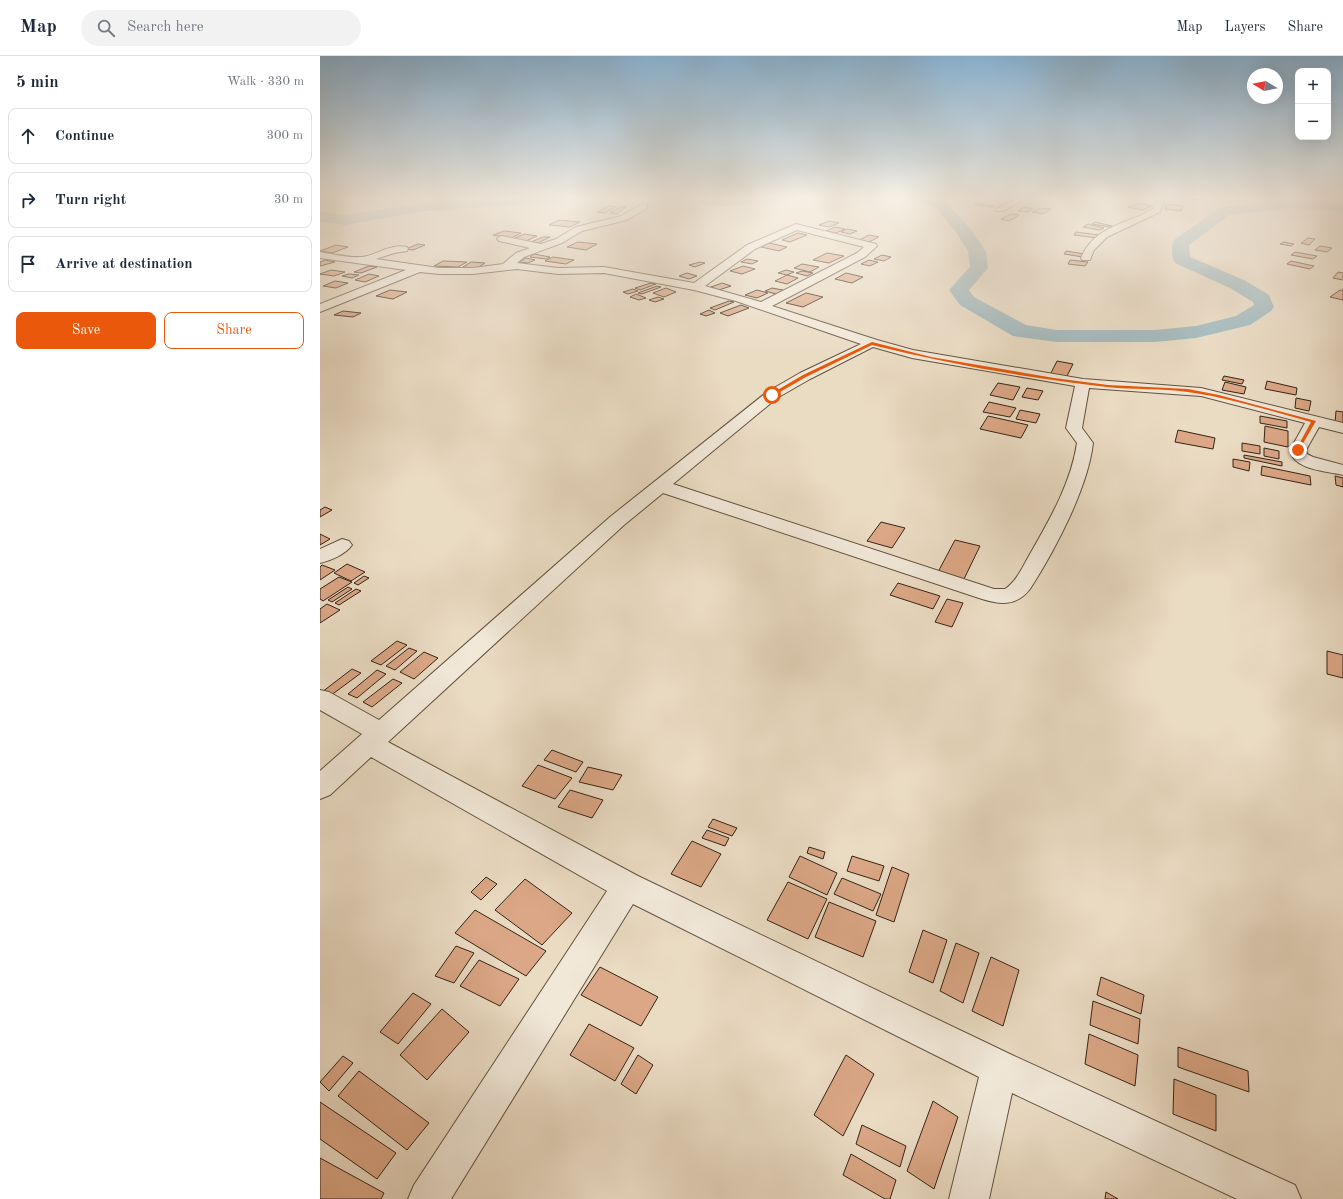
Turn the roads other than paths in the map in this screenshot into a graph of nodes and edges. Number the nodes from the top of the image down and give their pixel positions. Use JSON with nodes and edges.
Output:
{"nodes":[{"id":1,"x":390,"y":250,"type":"edge"},
{"id":2,"x":532,"y":250,"type":"edge"},
{"id":3,"x":746,"y":250,"type":"edge"},
{"id":4,"x":867,"y":250,"type":"edge"},
{"id":5,"x":1089,"y":250,"type":"edge"},
{"id":6,"x":320,"y":255,"type":"edge"},
{"id":7,"x":1086,"y":258,"type":"dead end"},
{"id":8,"x":361,"y":261,"type":"junction"},
{"id":9,"x":506,"y":267,"type":"junction"},
{"id":10,"x":418,"y":268,"type":"junction"},
{"id":11,"x":696,"y":287,"type":"junction"},
{"id":12,"x":763,"y":306,"type":"junction"},
{"id":13,"x":320,"y":308,"type":"edge"},
{"id":14,"x":872,"y":343,"type":"junction"},
{"id":15,"x":1082,"y":383,"type":"junction"},
{"id":16,"x":1314,"y":421,"type":"junction"},
{"id":17,"x":1343,"y":428,"type":"edge"},
{"id":18,"x":1343,"y":470,"type":"edge"},
{"id":19,"x":660,"y":486,"type":"junction"},
{"id":20,"x":342,"y":545,"type":"dead end"},
{"id":21,"x":320,"y":557,"type":"edge"},
{"id":22,"x":320,"y":699,"type":"edge"},
{"id":23,"x":376,"y":738,"type":"junction"},
{"id":24,"x":320,"y":787,"type":"edge"},
{"id":25,"x":626,"y":886,"type":"junction"},
{"id":26,"x":999,"y":1068,"type":"junction"},
{"id":27,"x":1243,"y":1191,"type":"edge"},
{"id":28,"x":428,"y":1199,"type":"edge"},
{"id":29,"x":969,"y":1199,"type":"edge"},
{"id":30,"x":1281,"y":1199,"type":"edge"}],
"edges":[{"from":1,"to":8,"type":"street"},
{"from":2,"to":9,"type":"street"},
{"from":3,"to":11,"type":"street"},
{"from":4,"to":12,"type":"street"},
{"from":5,"to":7,"type":"street"},
{"from":6,"to":8,"type":"street"},
{"from":8,"to":10,"type":"street"},
{"from":9,"to":10,"type":"street"},
{"from":9,"to":11,"type":"street"},
{"from":10,"to":13,"type":"street"},
{"from":11,"to":12,"type":"street"},
{"from":12,"to":14,"type":"street"},
{"from":14,"to":15,"type":"street"},
{"from":14,"to":19,"type":"street"},
{"from":15,"to":16,"type":"street"},
{"from":15,"to":19,"type":"street"},
{"from":16,"to":17,"type":"street"},
{"from":16,"to":18,"type":"street"},
{"from":19,"to":23,"type":"street"},
{"from":20,"to":21,"type":"street"},
{"from":22,"to":23,"type":"street"},
{"from":23,"to":24,"type":"street"},
{"from":23,"to":25,"type":"street"},
{"from":25,"to":26,"type":"street"},
{"from":25,"to":28,"type":"street"},
{"from":26,"to":27,"type":"street"},
{"from":26,"to":29,"type":"street"},
{"from":27,"to":30,"type":"street"}]}
